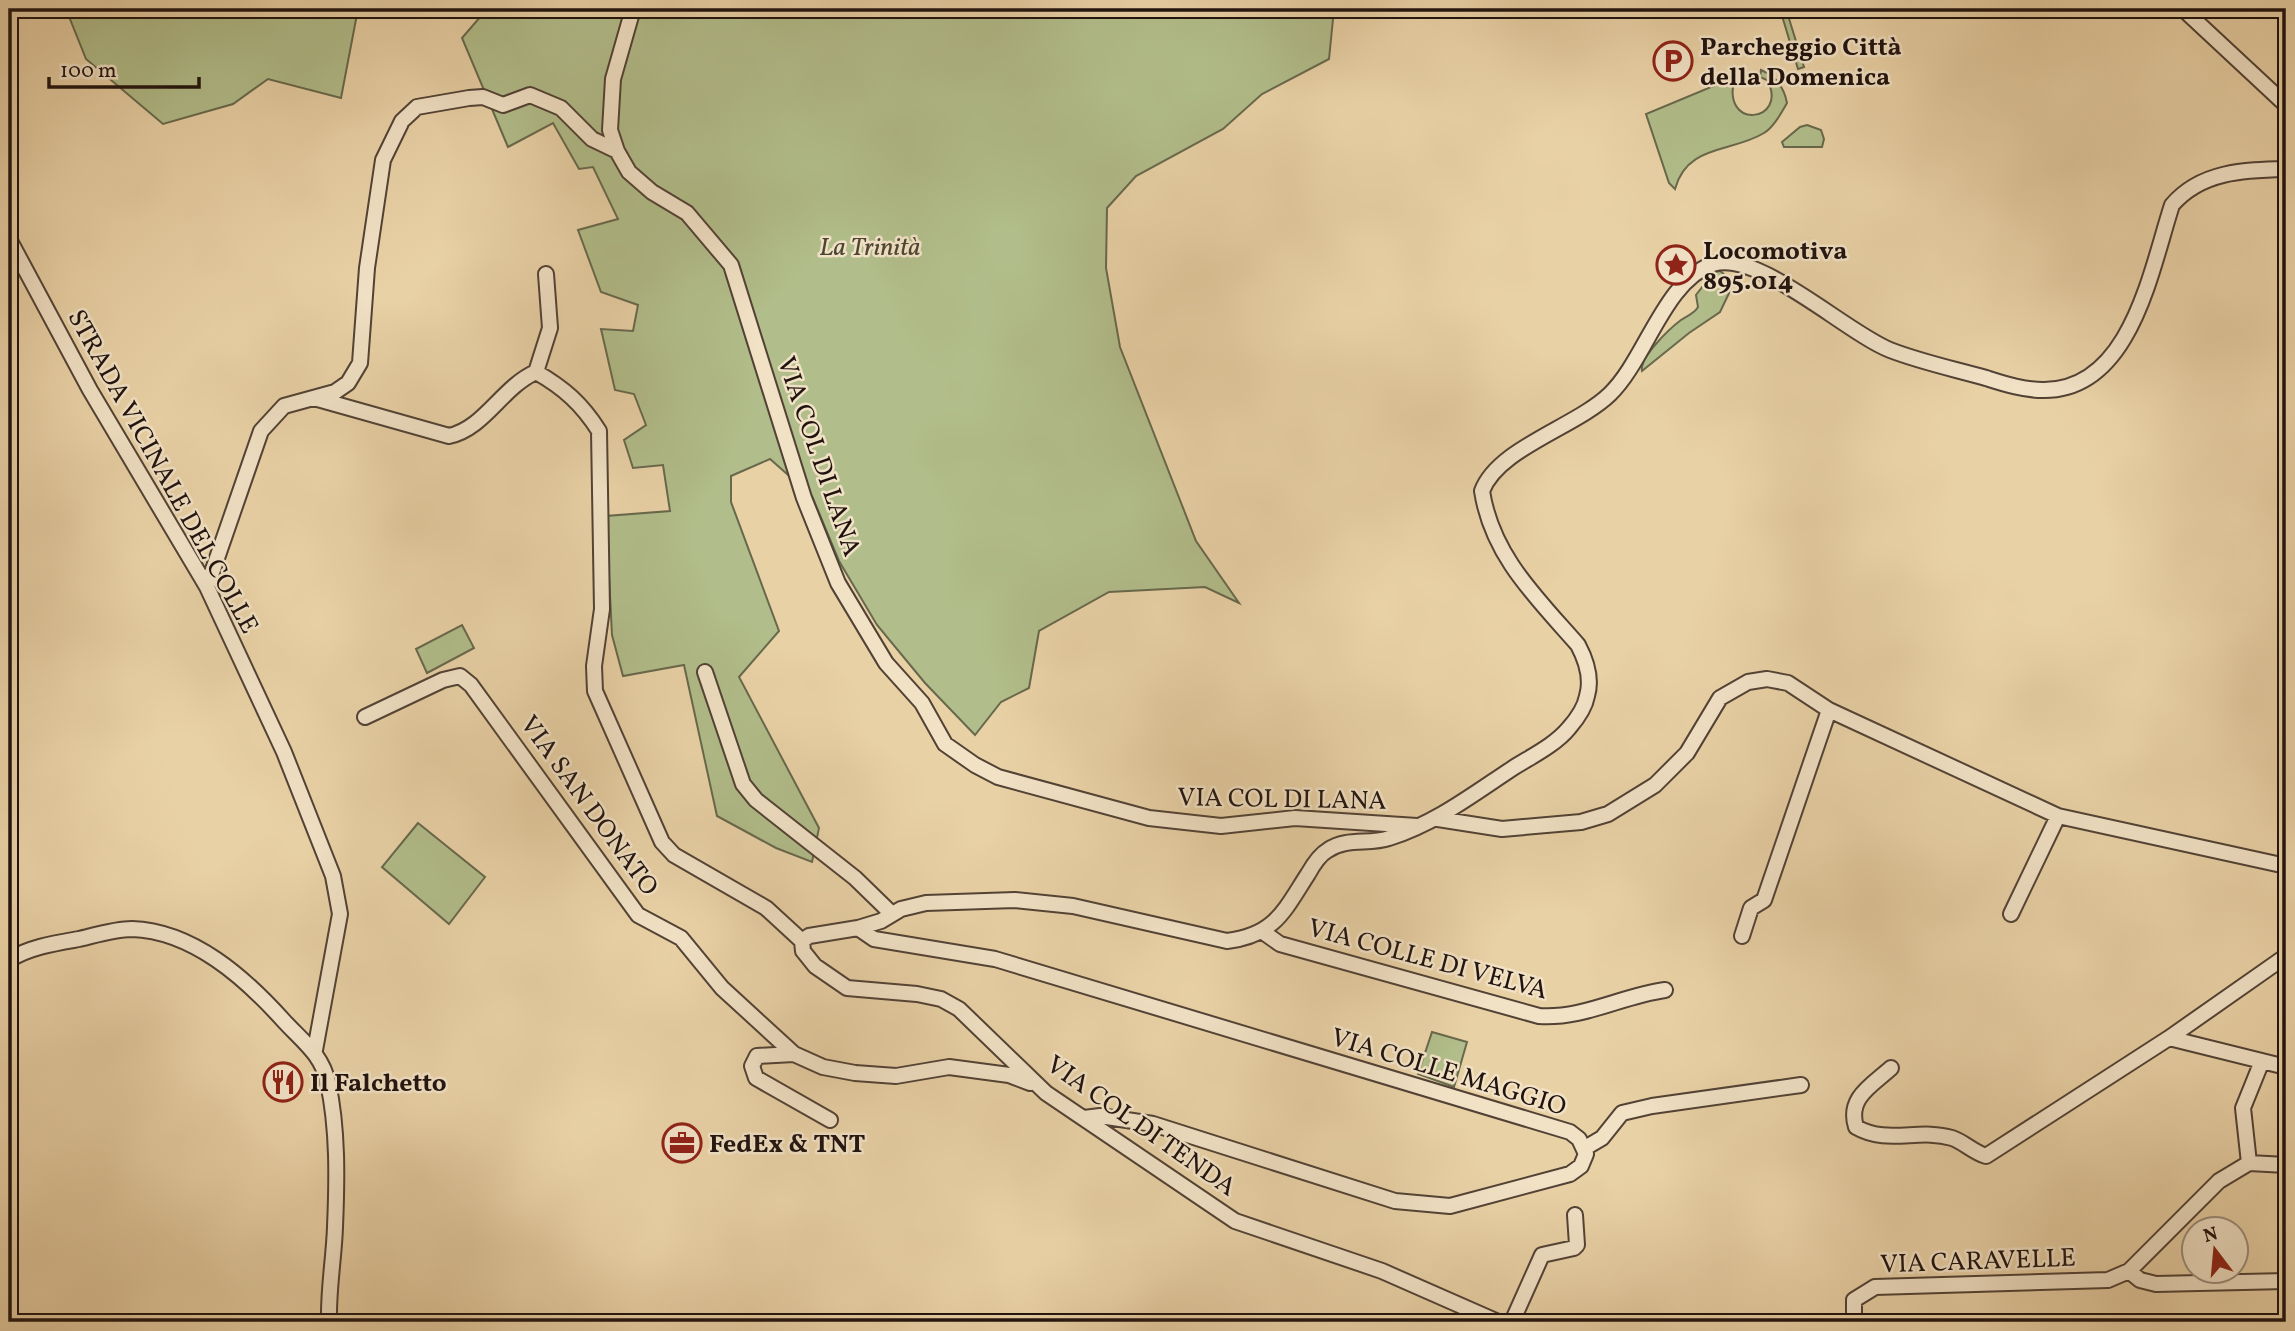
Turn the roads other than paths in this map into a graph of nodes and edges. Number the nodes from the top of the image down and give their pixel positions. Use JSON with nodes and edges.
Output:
{"nodes":[{"id":1,"x":634,"y":9,"type":"edge"},
{"id":2,"x":2183,"y":9,"type":"edge"},
{"id":3,"x":2286,"y":105,"type":"edge"},
{"id":4,"x":617,"y":151,"type":"junction"},
{"id":5,"x":2286,"y":169,"type":"edge"},
{"id":6,"x":9,"y":239,"type":"edge"},
{"id":7,"x":546,"y":274,"type":"dead end"},
{"id":8,"x":536,"y":372,"type":"junction"},
{"id":9,"x":314,"y":398,"type":"junction"},
{"id":10,"x":207,"y":587,"type":"junction"},
{"id":11,"x":705,"y":671,"type":"dead end"},
{"id":12,"x":1829,"y":710,"type":"junction"},
{"id":13,"x":365,"y":717,"type":"dead end"},
{"id":14,"x":2057,"y":816,"type":"junction"},
{"id":15,"x":1438,"y":819,"type":"junction"},
{"id":16,"x":1423,"y":826,"type":"junction"},
{"id":17,"x":2286,"y":866,"type":"edge"},
{"id":18,"x":892,"y":914,"type":"junction"},
{"id":19,"x":2011,"y":914,"type":"dead end"},
{"id":20,"x":858,"y":928,"type":"junction"},
{"id":21,"x":1263,"y":932,"type":"junction"},
{"id":22,"x":1742,"y":936,"type":"dead end"},
{"id":23,"x":802,"y":941,"type":"junction"},
{"id":24,"x":2286,"y":956,"type":"edge"},
{"id":25,"x":9,"y":960,"type":"edge"},
{"id":26,"x":1665,"y":990,"type":"dead end"},
{"id":27,"x":2169,"y":1038,"type":"junction"},
{"id":28,"x":315,"y":1050,"type":"junction"},
{"id":29,"x":794,"y":1054,"type":"junction"},
{"id":30,"x":2262,"y":1061,"type":"junction"},
{"id":31,"x":2286,"y":1067,"type":"edge"},
{"id":32,"x":1891,"y":1068,"type":"dead end"},
{"id":33,"x":1036,"y":1085,"type":"junction"},
{"id":34,"x":1801,"y":1085,"type":"dead end"},
{"id":35,"x":1084,"y":1118,"type":"junction"},
{"id":36,"x":830,"y":1120,"type":"dead end"},
{"id":37,"x":1585,"y":1148,"type":"junction"},
{"id":38,"x":2249,"y":1163,"type":"junction"},
{"id":39,"x":2286,"y":1166,"type":"edge"},
{"id":40,"x":1575,"y":1214,"type":"dead end"},
{"id":41,"x":2129,"y":1271,"type":"junction"},
{"id":42,"x":2286,"y":1281,"type":"edge"},
{"id":43,"x":329,"y":1322,"type":"edge"},
{"id":44,"x":1498,"y":1322,"type":"edge"},
{"id":45,"x":1512,"y":1322,"type":"edge"},
{"id":46,"x":1854,"y":1322,"type":"edge"}],
"edges":[{"from":1,"to":4,"type":"street","name":"VIA COL DI LANA"},
{"from":2,"to":3,"type":"street"},
{"from":4,"to":9,"type":"street"},
{"from":4,"to":16,"type":"street","name":"VIA COL DI LANA"},
{"from":5,"to":15,"type":"street"},
{"from":6,"to":10,"type":"street","name":"STRADA VICINALE DEL COLLE"},
{"from":7,"to":8,"type":"street"},
{"from":8,"to":9,"type":"street"},
{"from":8,"to":23,"type":"street","name":"VIA COL DI TENDA"},
{"from":9,"to":10,"type":"street"},
{"from":10,"to":28,"type":"street","name":"STRADA VICINALE DEL COLLE"},
{"from":11,"to":18,"type":"street"},
{"from":12,"to":14,"type":"street"},
{"from":12,"to":15,"type":"street"},
{"from":12,"to":22,"type":"street"},
{"from":13,"to":29,"type":"street","name":"VIA SAN DONATO"},
{"from":14,"to":17,"type":"street"},
{"from":14,"to":19,"type":"street"},
{"from":15,"to":16,"type":"street"},
{"from":16,"to":21,"type":"street"},
{"from":18,"to":20,"type":"street"},
{"from":18,"to":21,"type":"street"},
{"from":20,"to":23,"type":"street"},
{"from":20,"to":37,"type":"street","name":"VIA COLLE MAGGIO"},
{"from":21,"to":26,"type":"street","name":"VIA COLLE DI VELVA"},
{"from":23,"to":33,"type":"street","name":"VIA COL DI TENDA"},
{"from":24,"to":27,"type":"street"},
{"from":25,"to":28,"type":"street"},
{"from":27,"to":30,"type":"street"},
{"from":27,"to":32,"type":"street"},
{"from":28,"to":43,"type":"street"},
{"from":29,"to":33,"type":"street","name":"VIA SAN DONATO"},
{"from":29,"to":36,"type":"street","name":"VIA SAN DONATO"},
{"from":30,"to":31,"type":"street"},
{"from":30,"to":38,"type":"street"},
{"from":33,"to":35,"type":"street","name":"VIA COL DI TENDA"},
{"from":34,"to":37,"type":"street"},
{"from":35,"to":37,"type":"street","name":"VIA COLLE MAGGIO"},
{"from":35,"to":44,"type":"street","name":"VIA COL DI TENDA"},
{"from":38,"to":39,"type":"street"},
{"from":38,"to":41,"type":"street","name":"VIA CARAVELLE"},
{"from":40,"to":45,"type":"street"},
{"from":41,"to":42,"type":"street"},
{"from":41,"to":46,"type":"street","name":"VIA CARAVELLE"}]}
